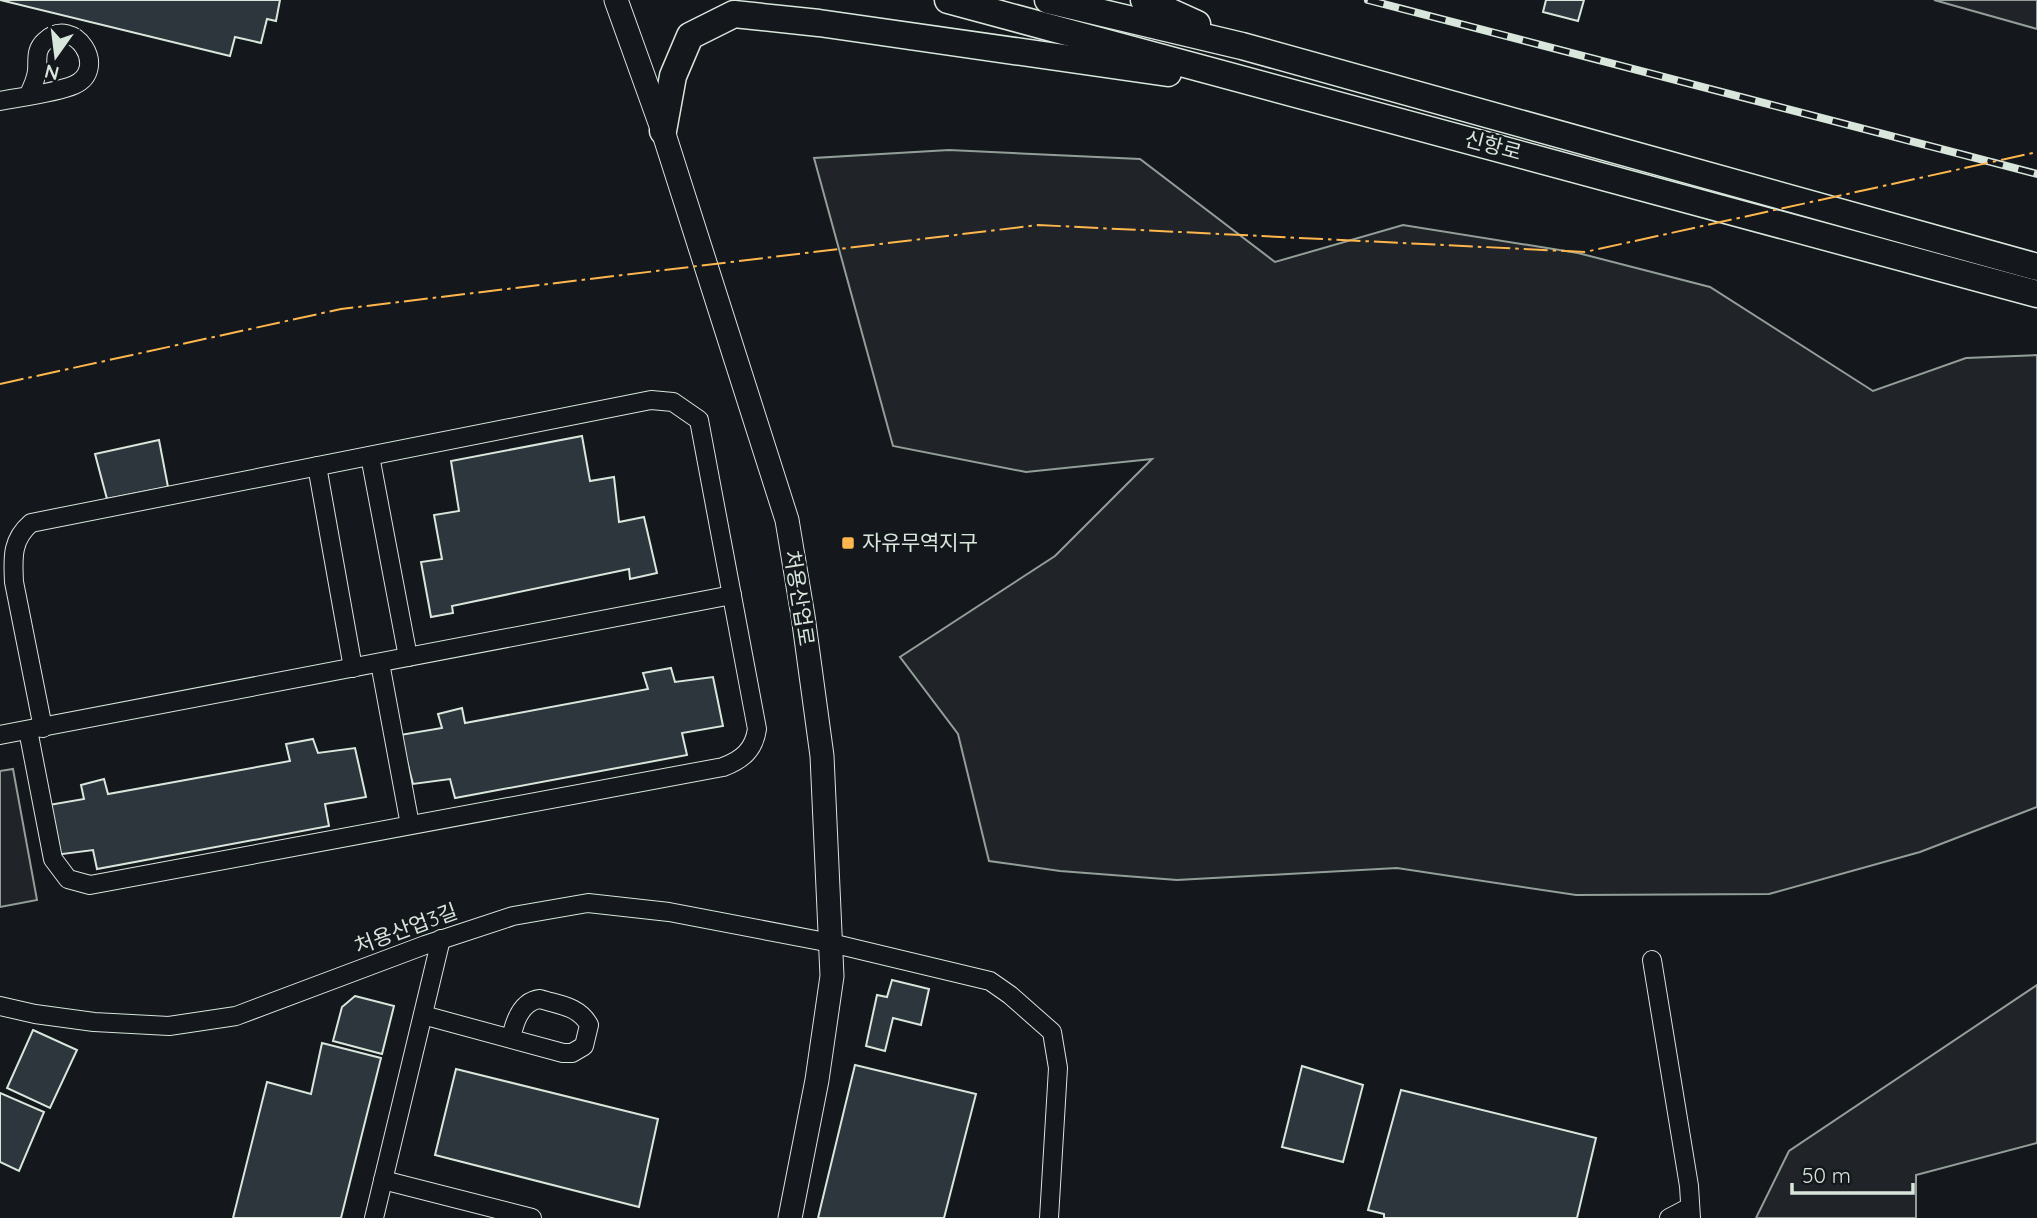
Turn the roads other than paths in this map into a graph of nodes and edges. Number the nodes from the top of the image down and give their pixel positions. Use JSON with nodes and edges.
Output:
{"nodes":[{"id":1,"x":616,"y":0,"type":"edge"},
{"id":2,"x":751,"y":0,"type":"edge"},
{"id":3,"x":948,"y":0,"type":"edge"},
{"id":4,"x":1048,"y":0,"type":"edge"},
{"id":5,"x":1144,"y":0,"type":"edge"},
{"id":6,"x":907,"y":36,"type":"junction"},
{"id":7,"x":1242,"y":46,"type":"junction"},
{"id":8,"x":1274,"y":87,"type":"junction"},
{"id":9,"x":28,"y":96,"type":"dead end"},
{"id":10,"x":0,"y":101,"type":"edge"},
{"id":11,"x":663,"y":131,"type":"junction"},
{"id":12,"x":2037,"y":267,"type":"edge"},
{"id":13,"x":2037,"y":294,"type":"edge"},
{"id":14,"x":370,"y":456,"type":"junction"},
{"id":15,"x":317,"y":466,"type":"junction"},
{"id":16,"x":732,"y":595,"type":"junction"},
{"id":17,"x":408,"y":657,"type":"junction"},
{"id":18,"x":380,"y":663,"type":"junction"},
{"id":19,"x":353,"y":668,"type":"junction"},
{"id":20,"x":36,"y":729,"type":"junction"},
{"id":21,"x":0,"y":735,"type":"edge"},
{"id":22,"x":410,"y":825,"type":"junction"},
{"id":23,"x":441,"y":939,"type":"junction"},
{"id":24,"x":831,"y":943,"type":"junction"},
{"id":25,"x":1652,"y":960,"type":"dead end"},
{"id":26,"x":0,"y":1006,"type":"edge"},
{"id":27,"x":423,"y":1016,"type":"junction"},
{"id":28,"x":511,"y":1039,"type":"dead end"},
{"id":29,"x":383,"y":1181,"type":"junction"},
{"id":30,"x":1691,"y":1212,"type":"edge"},
{"id":31,"x":374,"y":1218,"type":"edge"},
{"id":32,"x":532,"y":1218,"type":"edge"},
{"id":33,"x":790,"y":1218,"type":"edge"},
{"id":34,"x":1049,"y":1218,"type":"edge"},
{"id":35,"x":1668,"y":1218,"type":"edge"}],
"edges":[{"from":1,"to":11,"type":"main road","name":"처용산업로"},
{"from":2,"to":6,"type":"highway"},
{"from":3,"to":8,"type":"highway","name":"신항로"},
{"from":4,"to":7,"type":"highway","name":"신항로"},
{"from":5,"to":7,"type":"highway"},
{"from":6,"to":8,"type":"highway"},
{"from":6,"to":11,"type":"highway"},
{"from":7,"to":12,"type":"highway","name":"신항로"},
{"from":8,"to":13,"type":"highway","name":"신항로"},
{"from":9,"to":10,"type":"street"},
{"from":11,"to":24,"type":"main road","name":"처용산업로"},
{"from":14,"to":15,"type":"street"},
{"from":14,"to":16,"type":"street"},
{"from":14,"to":17,"type":"street"},
{"from":15,"to":19,"type":"street"},
{"from":15,"to":20,"type":"street"},
{"from":16,"to":17,"type":"street"},
{"from":16,"to":22,"type":"street"},
{"from":17,"to":18,"type":"street"},
{"from":18,"to":19,"type":"street"},
{"from":18,"to":22,"type":"street"},
{"from":19,"to":20,"type":"street"},
{"from":20,"to":21,"type":"street"},
{"from":20,"to":22,"type":"street"},
{"from":23,"to":24,"type":"street","name":"처용산업3길"},
{"from":23,"to":26,"type":"street","name":"처용산업3길"},
{"from":23,"to":27,"type":"street"},
{"from":24,"to":33,"type":"main road","name":"처용산업로"},
{"from":24,"to":34,"type":"street","name":"처용산업3길"},
{"from":25,"to":30,"type":"street"},
{"from":27,"to":28,"type":"street"},
{"from":27,"to":29,"type":"street"},
{"from":29,"to":31,"type":"street"},
{"from":29,"to":32,"type":"street"},
{"from":30,"to":35,"type":"street"}]}
